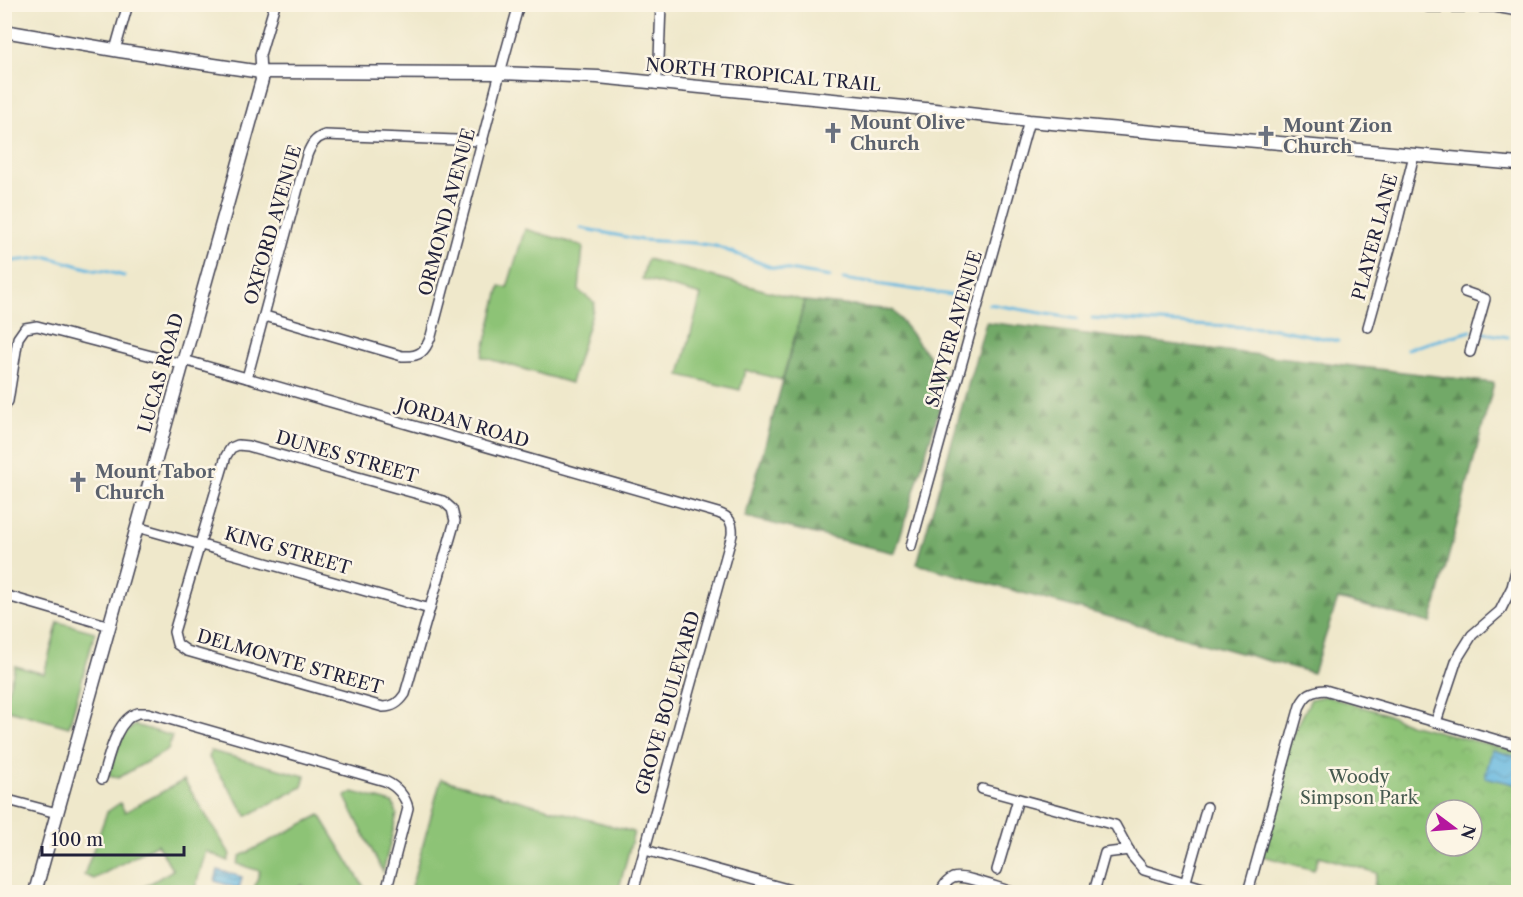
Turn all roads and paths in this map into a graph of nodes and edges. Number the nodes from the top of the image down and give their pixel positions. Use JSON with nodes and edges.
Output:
{"nodes":[{"id":1,"x":128,"y":4,"type":"edge"},
{"id":2,"x":275,"y":4,"type":"edge"},
{"id":3,"x":519,"y":4,"type":"edge"},
{"id":4,"x":662,"y":4,"type":"edge"},
{"id":5,"x":1421,"y":4,"type":"edge"},
{"id":6,"x":1518,"y":11,"type":"edge"},
{"id":7,"x":4,"y":31,"type":"edge"},
{"id":8,"x":115,"y":50,"type":"junction"},
{"id":9,"x":261,"y":72,"type":"junction"},
{"id":10,"x":500,"y":74,"type":"junction"},
{"id":11,"x":656,"y":84,"type":"junction"},
{"id":12,"x":1029,"y":121,"type":"junction"},
{"id":13,"x":483,"y":141,"type":"junction"},
{"id":14,"x":1414,"y":154,"type":"junction"},
{"id":15,"x":1518,"y":164,"type":"edge"},
{"id":16,"x":1465,"y":292,"type":"dead end"},
{"id":17,"x":265,"y":316,"type":"junction"},
{"id":18,"x":1368,"y":327,"type":"dead end"},
{"id":19,"x":1470,"y":352,"type":"dead end"},
{"id":20,"x":183,"y":362,"type":"junction"},
{"id":21,"x":247,"y":378,"type":"junction"},
{"id":22,"x":4,"y":408,"type":"edge"},
{"id":23,"x":731,"y":522,"type":"joint"},
{"id":24,"x":137,"y":527,"type":"junction"},
{"id":25,"x":200,"y":544,"type":"junction"},
{"id":26,"x":911,"y":546,"type":"dead end"},
{"id":27,"x":1518,"y":563,"type":"edge"},
{"id":28,"x":4,"y":595,"type":"edge"},
{"id":29,"x":430,"y":609,"type":"junction"},
{"id":30,"x":110,"y":626,"type":"junction"},
{"id":31,"x":1436,"y":722,"type":"junction"},
{"id":32,"x":1518,"y":746,"type":"edge"},
{"id":33,"x":102,"y":779,"type":"dead end"},
{"id":34,"x":982,"y":789,"type":"dead end"},
{"id":35,"x":4,"y":799,"type":"edge"},
{"id":36,"x":1018,"y":799,"type":"junction"},
{"id":37,"x":1207,"y":807,"type":"dead end"},
{"id":38,"x":57,"y":813,"type":"junction"},
{"id":39,"x":645,"y":850,"type":"junction"},
{"id":40,"x":1129,"y":850,"type":"junction"},
{"id":41,"x":997,"y":870,"type":"dead end"},
{"id":42,"x":758,"y":882,"type":"junction"},
{"id":43,"x":1185,"y":884,"type":"junction"},
{"id":44,"x":35,"y":892,"type":"edge"},
{"id":45,"x":386,"y":892,"type":"edge"},
{"id":46,"x":633,"y":892,"type":"edge"},
{"id":47,"x":755,"y":892,"type":"edge"},
{"id":48,"x":798,"y":892,"type":"edge"},
{"id":49,"x":941,"y":892,"type":"edge"},
{"id":50,"x":1013,"y":892,"type":"edge"},
{"id":51,"x":1094,"y":892,"type":"edge"},
{"id":52,"x":1216,"y":892,"type":"edge"},
{"id":53,"x":1248,"y":892,"type":"edge"}],
"edges":[{"from":1,"to":8,"type":"street"},
{"from":2,"to":9,"type":"street"},
{"from":3,"to":10,"type":"street","name":"ORMOND AVENUE"},
{"from":4,"to":11,"type":"street"},
{"from":5,"to":6,"type":"street"},
{"from":7,"to":8,"type":"street","name":"NORTH TROPICAL TRAIL"},
{"from":8,"to":9,"type":"street","name":"NORTH TROPICAL TRAIL"},
{"from":9,"to":10,"type":"street","name":"NORTH TROPICAL TRAIL"},
{"from":9,"to":20,"type":"street","name":"LUCAS ROAD"},
{"from":10,"to":11,"type":"street","name":"NORTH TROPICAL TRAIL"},
{"from":10,"to":13,"type":"street","name":"ORMOND AVENUE"},
{"from":11,"to":12,"type":"street","name":"NORTH TROPICAL TRAIL"},
{"from":12,"to":14,"type":"street","name":"NORTH TROPICAL TRAIL"},
{"from":12,"to":26,"type":"street","name":"SAWYER AVENUE"},
{"from":13,"to":17,"type":"street","name":"OXFORD AVENUE"},
{"from":13,"to":17,"type":"street","name":"ORMOND AVENUE"},
{"from":14,"to":15,"type":"street","name":"NORTH TROPICAL TRAIL"},
{"from":14,"to":18,"type":"street","name":"PLAYER LANE"},
{"from":16,"to":19,"type":"street"},
{"from":17,"to":21,"type":"street","name":"OXFORD AVENUE"},
{"from":20,"to":21,"type":"street","name":"JORDAN ROAD"},
{"from":20,"to":22,"type":"street","name":"JORDAN ROAD"},
{"from":20,"to":24,"type":"street","name":"LUCAS ROAD"},
{"from":21,"to":23,"type":"street","name":"JORDAN ROAD"},
{"from":23,"to":39,"type":"street","name":"GROVE BOULEVARD"},
{"from":24,"to":25,"type":"street","name":"KING STREET"},
{"from":24,"to":30,"type":"street","name":"LUCAS ROAD"},
{"from":25,"to":29,"type":"street","name":"KING STREET"},
{"from":25,"to":29,"type":"street","name":"DELMONTE STREET"},
{"from":25,"to":29,"type":"street","name":"DUNES STREET"},
{"from":27,"to":31,"type":"street"},
{"from":28,"to":30,"type":"street"},
{"from":30,"to":38,"type":"street","name":"LUCAS ROAD"},
{"from":31,"to":32,"type":"street"},
{"from":31,"to":53,"type":"street"},
{"from":33,"to":45,"type":"street"},
{"from":34,"to":36,"type":"street"},
{"from":35,"to":38,"type":"street"},
{"from":36,"to":40,"type":"street"},
{"from":36,"to":41,"type":"street"},
{"from":37,"to":43,"type":"street"},
{"from":38,"to":44,"type":"street","name":"LUCAS ROAD"},
{"from":39,"to":42,"type":"street"},
{"from":39,"to":46,"type":"street","name":"GROVE BOULEVARD"},
{"from":40,"to":43,"type":"street"},
{"from":40,"to":51,"type":"street"},
{"from":42,"to":47,"type":"street"},
{"from":42,"to":48,"type":"street"},
{"from":43,"to":52,"type":"street"},
{"from":49,"to":50,"type":"street"}]}
